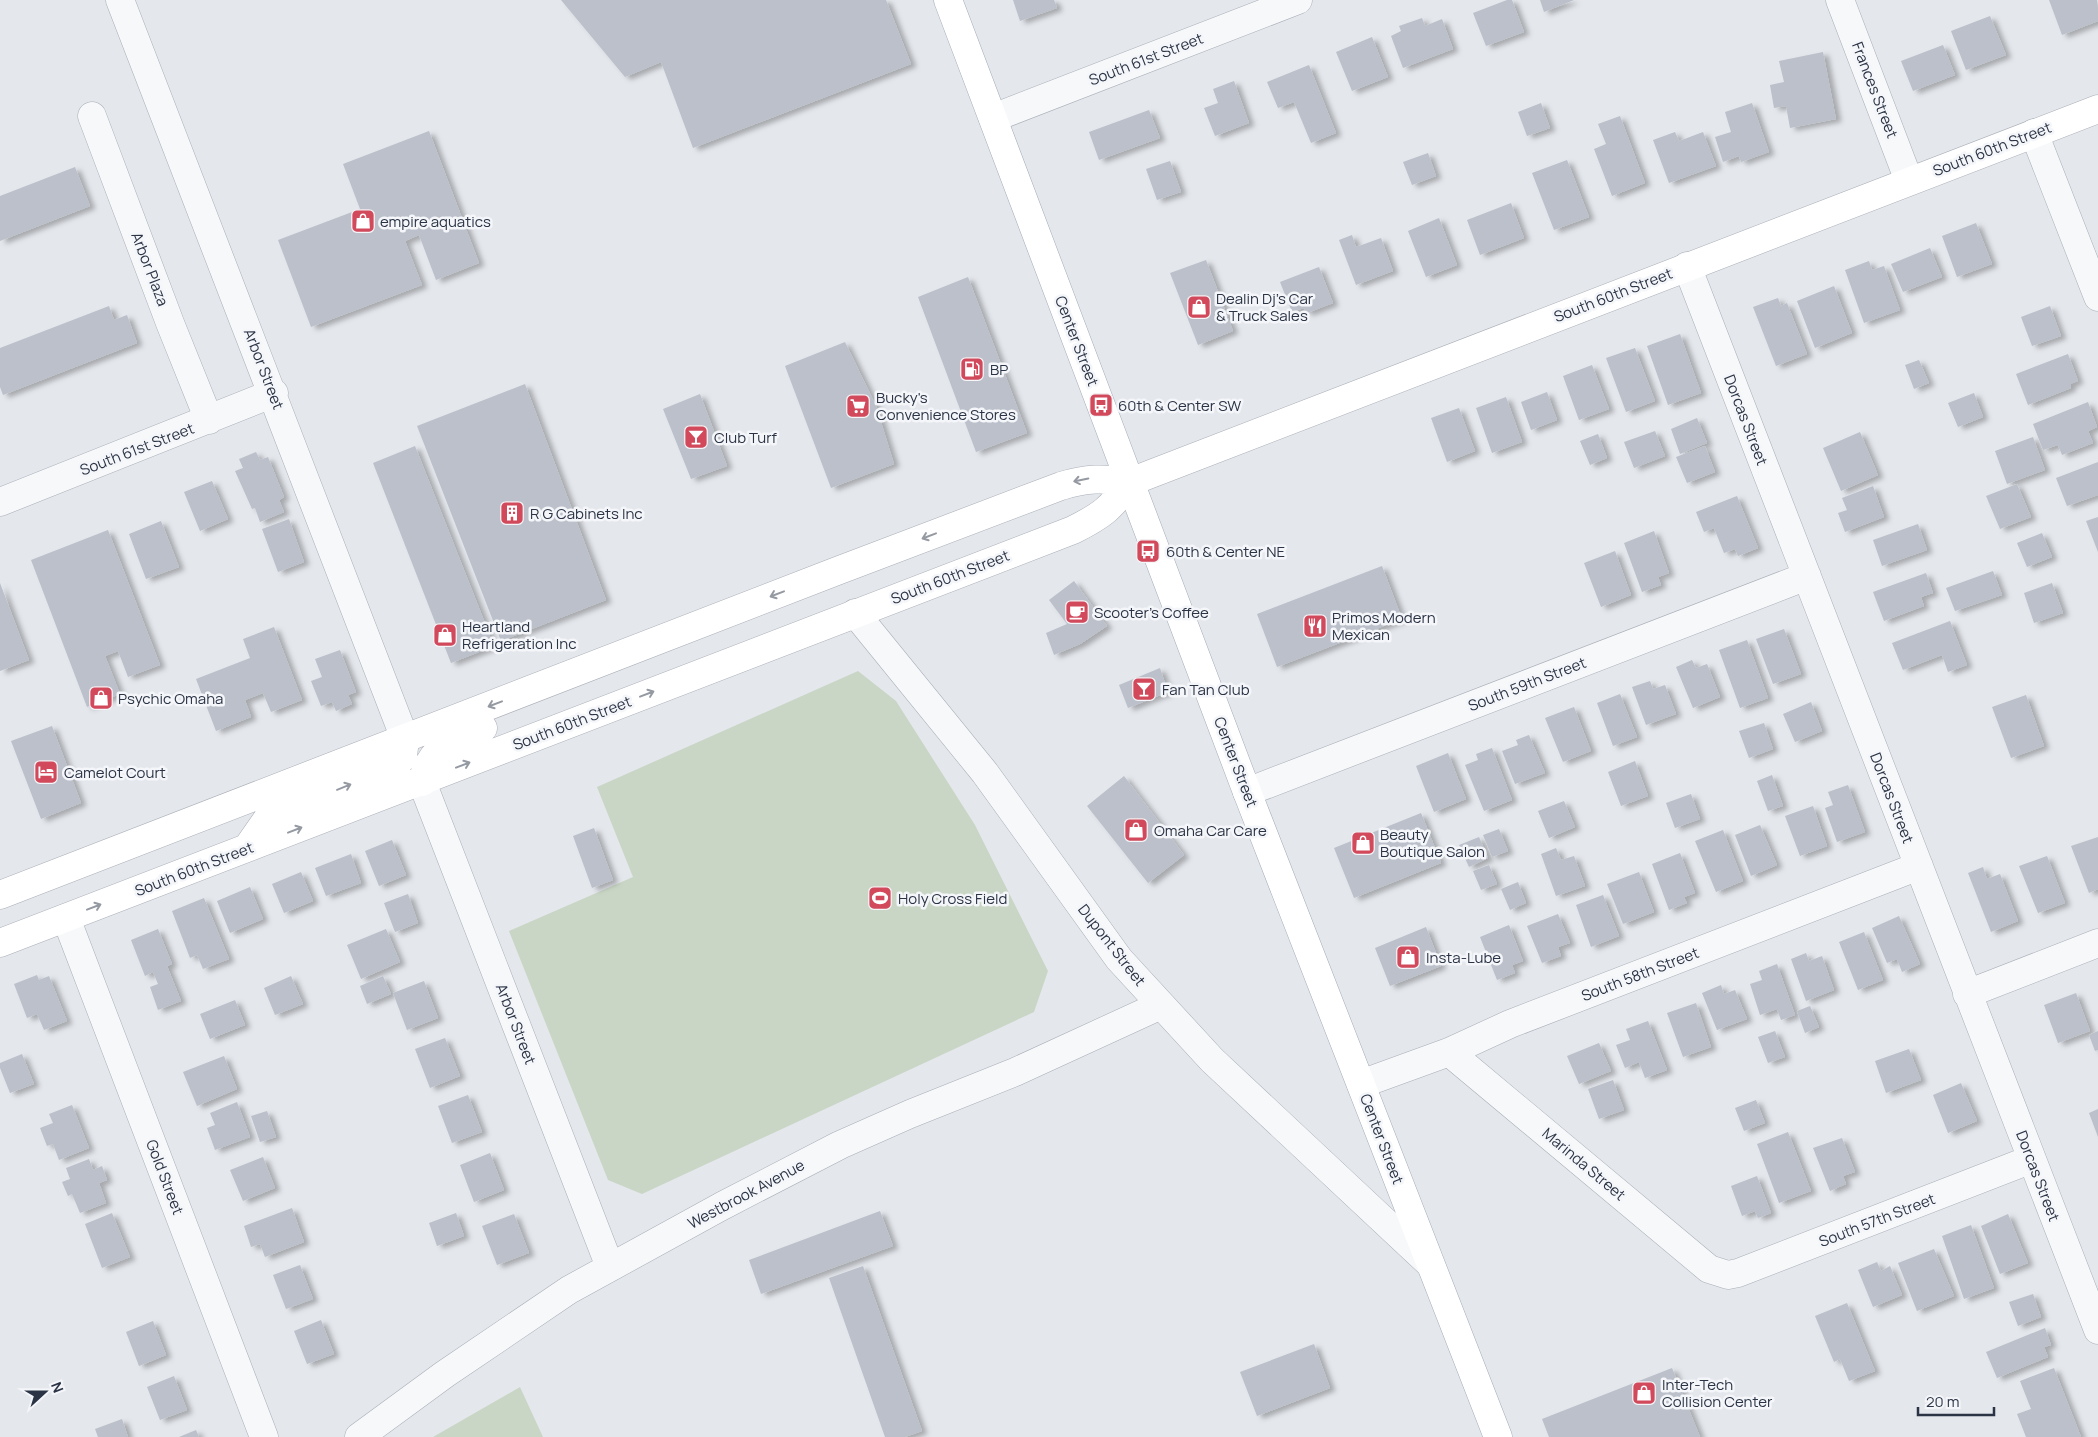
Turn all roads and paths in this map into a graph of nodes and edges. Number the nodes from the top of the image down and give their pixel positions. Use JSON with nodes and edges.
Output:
{"nodes":[{"id":1,"x":120,"y":0,"type":"edge"},
{"id":2,"x":948,"y":0,"type":"edge"},
{"id":3,"x":1298,"y":0,"type":"edge"},
{"id":4,"x":1840,"y":0,"type":"edge"},
{"id":5,"x":2098,"y":109,"type":"edge"},
{"id":6,"x":92,"y":116,"type":"dead end"},
{"id":7,"x":993,"y":118,"type":"junction"},
{"id":8,"x":2034,"y":133,"type":"junction"},
{"id":9,"x":1909,"y":181,"type":"junction"},
{"id":10,"x":1687,"y":266,"type":"junction"},
{"id":11,"x":2098,"y":297,"type":"edge"},
{"id":12,"x":274,"y":393,"type":"junction"},
{"id":13,"x":209,"y":420,"type":"junction"},
{"id":14,"x":1130,"y":482,"type":"junction"},
{"id":15,"x":0,"y":502,"type":"edge"},
{"id":16,"x":1807,"y":576,"type":"junction"},
{"id":17,"x":854,"y":613,"type":"junction"},
{"id":18,"x":591,"y":667,"type":"junction"},
{"id":19,"x":406,"y":739,"type":"junction"},
{"id":20,"x":422,"y":782,"type":"junction"},
{"id":21,"x":1247,"y":792,"type":"junction"},
{"id":22,"x":247,"y":848,"type":"junction"},
{"id":23,"x":1919,"y":866,"type":"junction"},
{"id":24,"x":0,"y":895,"type":"edge"},
{"id":25,"x":66,"y":918,"type":"junction"},
{"id":26,"x":0,"y":943,"type":"edge"},
{"id":27,"x":2098,"y":943,"type":"edge"},
{"id":28,"x":1967,"y":994,"type":"junction"},
{"id":29,"x":1161,"y":1005,"type":"junction"},
{"id":30,"x":1449,"y":1052,"type":"junction"},
{"id":31,"x":1361,"y":1084,"type":"junction"},
{"id":32,"x":2032,"y":1159,"type":"junction"},
{"id":33,"x":1429,"y":1263,"type":"junction"},
{"id":34,"x":610,"y":1267,"type":"junction"},
{"id":35,"x":1720,"y":1273,"type":"joint"},
{"id":36,"x":2098,"y":1330,"type":"edge"},
{"id":37,"x":264,"y":1437,"type":"edge"},
{"id":38,"x":360,"y":1437,"type":"edge"},
{"id":39,"x":1498,"y":1437,"type":"edge"}],
"edges":[{"from":1,"to":12,"type":"street","name":"Arbor Street"},
{"from":2,"to":7,"type":"main road","name":"Center Street"},
{"from":3,"to":7,"type":"street","name":"South 61st Street"},
{"from":4,"to":9,"type":"street","name":"Frances Street"},
{"from":5,"to":8,"type":"main road","name":"South 60th Street"},
{"from":6,"to":13,"type":"street","name":"Arbor Plaza"},
{"from":7,"to":14,"type":"main road","name":"Center Street"},
{"from":8,"to":9,"type":"main road","name":"South 60th Street"},
{"from":8,"to":11,"type":"street"},
{"from":9,"to":10,"type":"main road","name":"South 60th Street"},
{"from":10,"to":14,"type":"main road","name":"South 60th Street"},
{"from":10,"to":16,"type":"street","name":"Dorcas Street"},
{"from":12,"to":13,"type":"street","name":"South 61st Street"},
{"from":12,"to":19,"type":"street","name":"Arbor Street"},
{"from":13,"to":15,"type":"street","name":"South 61st Street"},
{"from":14,"to":17,"type":"main road","name":"South 60th Street"},
{"from":14,"to":18,"type":"main road","name":"South 60th Street","one_way":true},
{"from":14,"to":21,"type":"main road","name":"Center Street"},
{"from":16,"to":21,"type":"street","name":"South 59th Street"},
{"from":16,"to":23,"type":"street","name":"Dorcas Street"},
{"from":20,"to":17,"type":"main road","name":"South 60th Street","one_way":true},
{"from":17,"to":29,"type":"street","name":"Dupont Street"},
{"from":18,"to":19,"type":"main road","name":"South 60th Street","one_way":true},
{"from":18,"to":20,"type":"main road"},
{"from":22,"to":19,"type":"main road","one_way":true},
{"from":19,"to":24,"type":"main road","name":"South 60th Street"},
{"from":22,"to":20,"type":"main road","name":"South 60th Street","one_way":true},
{"from":20,"to":34,"type":"street","name":"Arbor Street"},
{"from":21,"to":31,"type":"main road","name":"Center Street"},
{"from":25,"to":22,"type":"main road","name":"South 60th Street","one_way":true},
{"from":23,"to":28,"type":"street","name":"Dorcas Street"},
{"from":23,"to":30,"type":"street","name":"South 58th Street"},
{"from":25,"to":26,"type":"main road","name":"South 60th Street"},
{"from":25,"to":37,"type":"street","name":"Gold Street"},
{"from":27,"to":28,"type":"street"},
{"from":28,"to":32,"type":"street","name":"Dorcas Street"},
{"from":29,"to":33,"type":"street","name":"Dupont Street"},
{"from":29,"to":34,"type":"street","name":"Westbrook Avenue"},
{"from":30,"to":31,"type":"street","name":"South 58th Street"},
{"from":30,"to":35,"type":"street","name":"Marinda Street"},
{"from":31,"to":33,"type":"main road","name":"Center Street"},
{"from":32,"to":35,"type":"street","name":"South 57th Street"},
{"from":32,"to":36,"type":"street","name":"Dorcas Street"},
{"from":33,"to":39,"type":"main road","name":"Center Street"},
{"from":34,"to":38,"type":"street","name":"Westbrook Avenue"}]}
